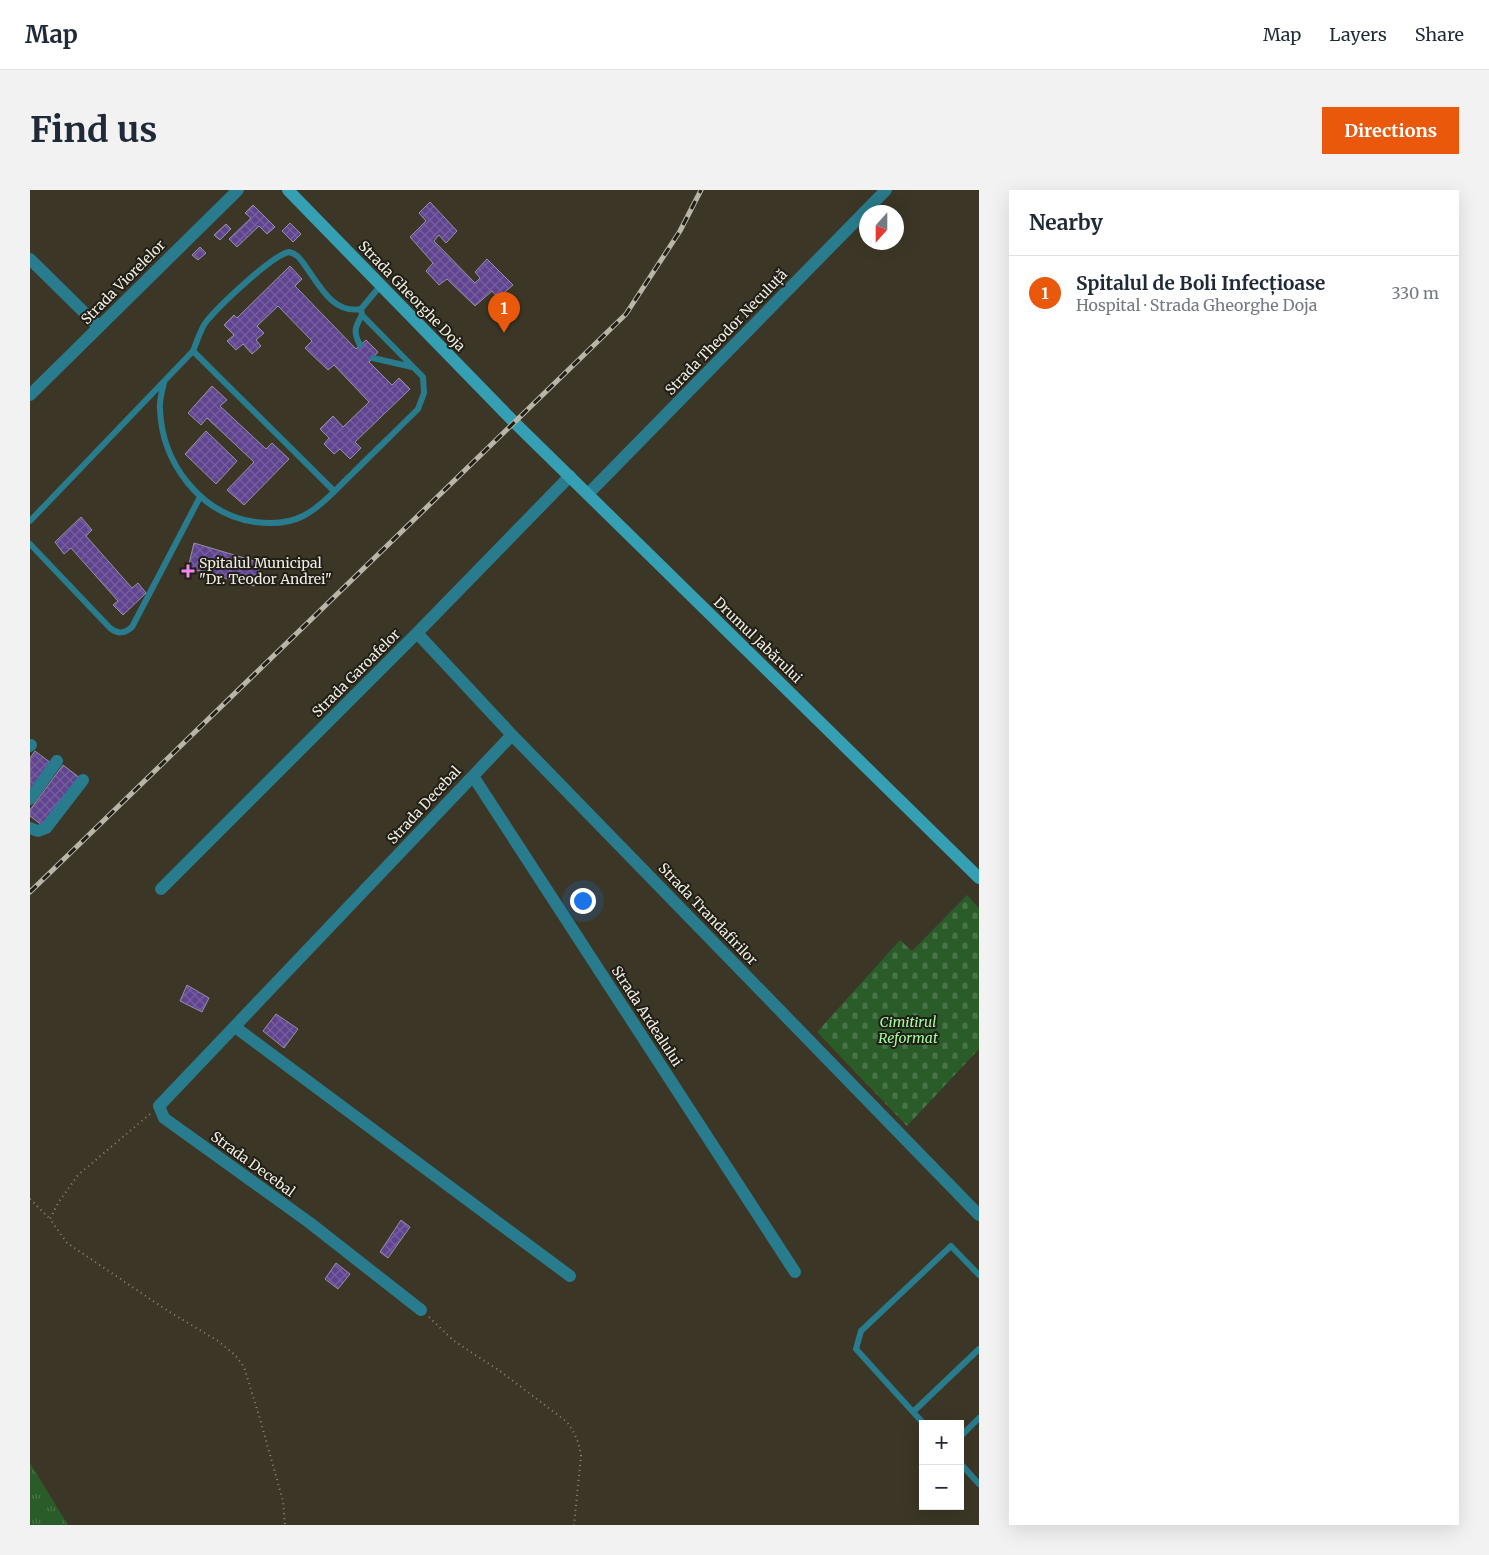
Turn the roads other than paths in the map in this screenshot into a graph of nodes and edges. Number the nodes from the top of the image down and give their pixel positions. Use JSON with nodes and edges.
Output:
{"nodes":[{"id":1,"x":238,"y":190,"type":"edge"},
{"id":2,"x":288,"y":190,"type":"edge"},
{"id":3,"x":886,"y":190,"type":"edge"},
{"id":4,"x":30,"y":259,"type":"edge"},
{"id":5,"x":381,"y":285,"type":"junction"},
{"id":6,"x":361,"y":311,"type":"junction"},
{"id":7,"x":99,"y":327,"type":"junction"},
{"id":8,"x":360,"y":345,"type":"dead end"},
{"id":9,"x":193,"y":351,"type":"junction"},
{"id":10,"x":373,"y":358,"type":"dead end"},
{"id":11,"x":413,"y":367,"type":"junction"},
{"id":12,"x":164,"y":383,"type":"junction"},
{"id":13,"x":30,"y":395,"type":"edge"},
{"id":14,"x":515,"y":423,"type":"joint"},
{"id":15,"x":570,"y":476,"type":"junction"},
{"id":16,"x":334,"y":491,"type":"junction"},
{"id":17,"x":588,"y":494,"type":"junction"},
{"id":18,"x":200,"y":497,"type":"junction"},
{"id":19,"x":30,"y":522,"type":"edge"},
{"id":20,"x":30,"y":544,"type":"edge"},
{"id":21,"x":417,"y":633,"type":"junction"},
{"id":22,"x":512,"y":735,"type":"junction"},
{"id":23,"x":57,"y":761,"type":"dead end"},
{"id":24,"x":473,"y":776,"type":"junction"},
{"id":25,"x":83,"y":780,"type":"dead end"},
{"id":26,"x":30,"y":799,"type":"edge"},
{"id":27,"x":30,"y":828,"type":"edge"},
{"id":28,"x":977,"y":874,"type":"edge"},
{"id":29,"x":161,"y":889,"type":"dead end"},
{"id":30,"x":235,"y":1027,"type":"junction"},
{"id":31,"x":979,"y":1215,"type":"edge"},
{"id":32,"x":795,"y":1272,"type":"dead end"},
{"id":33,"x":979,"y":1275,"type":"edge"},
{"id":34,"x":570,"y":1276,"type":"dead end"},
{"id":35,"x":421,"y":1310,"type":"road end"},
{"id":36,"x":979,"y":1349,"type":"edge"},
{"id":37,"x":913,"y":1412,"type":"junction"},
{"id":38,"x":979,"y":1418,"type":"edge"},
{"id":39,"x":920,"y":1420,"type":"edge"},
{"id":40,"x":964,"y":1433,"type":"edge"},
{"id":41,"x":962,"y":1465,"type":"edge"},
{"id":42,"x":979,"y":1484,"type":"edge"}],
"edges":[{"from":1,"to":7,"type":"street","name":"Strada Viorelelor"},
{"from":2,"to":5,"type":"main road","name":"Strada Gheorghe Doja"},
{"from":3,"to":17,"type":"street","name":"Strada Theodor Neculuță"},
{"from":4,"to":7,"type":"street"},
{"from":5,"to":6,"type":"lane"},
{"from":5,"to":14,"type":"main road","name":"Strada Gheorghe Doja"},
{"from":6,"to":8,"type":"lane"},
{"from":6,"to":9,"type":"lane"},
{"from":6,"to":11,"type":"lane"},
{"from":7,"to":13,"type":"street","name":"Strada Viorelelor"},
{"from":9,"to":12,"type":"lane"},
{"from":9,"to":16,"type":"lane"},
{"from":10,"to":11,"type":"lane"},
{"from":11,"to":16,"type":"lane"},
{"from":12,"to":18,"type":"lane"},
{"from":12,"to":19,"type":"lane"},
{"from":14,"to":15,"type":"main road","name":"Drumul Jabărului"},
{"from":15,"to":17,"type":"main road","name":"Drumul Jabărului"},
{"from":15,"to":21,"type":"street","name":"Strada Garoafelor"},
{"from":16,"to":18,"type":"lane"},
{"from":17,"to":28,"type":"main road","name":"Drumul Jabărului"},
{"from":18,"to":20,"type":"lane"},
{"from":21,"to":22,"type":"street","name":"Strada Trandafirilor"},
{"from":21,"to":29,"type":"street","name":"Strada Garoafelor"},
{"from":22,"to":24,"type":"street","name":"Strada Decebal"},
{"from":22,"to":31,"type":"street","name":"Strada Trandafirilor"},
{"from":23,"to":26,"type":"street"},
{"from":24,"to":30,"type":"street","name":"Strada Decebal"},
{"from":24,"to":32,"type":"street","name":"Strada Ardealului"},
{"from":25,"to":27,"type":"street"},
{"from":30,"to":34,"type":"street"},
{"from":30,"to":35,"type":"street","name":"Strada Decebal"},
{"from":33,"to":37,"type":"lane"},
{"from":36,"to":37,"type":"lane"},
{"from":37,"to":39,"type":"lane"},
{"from":38,"to":40,"type":"lane"},
{"from":41,"to":42,"type":"lane"}]}
